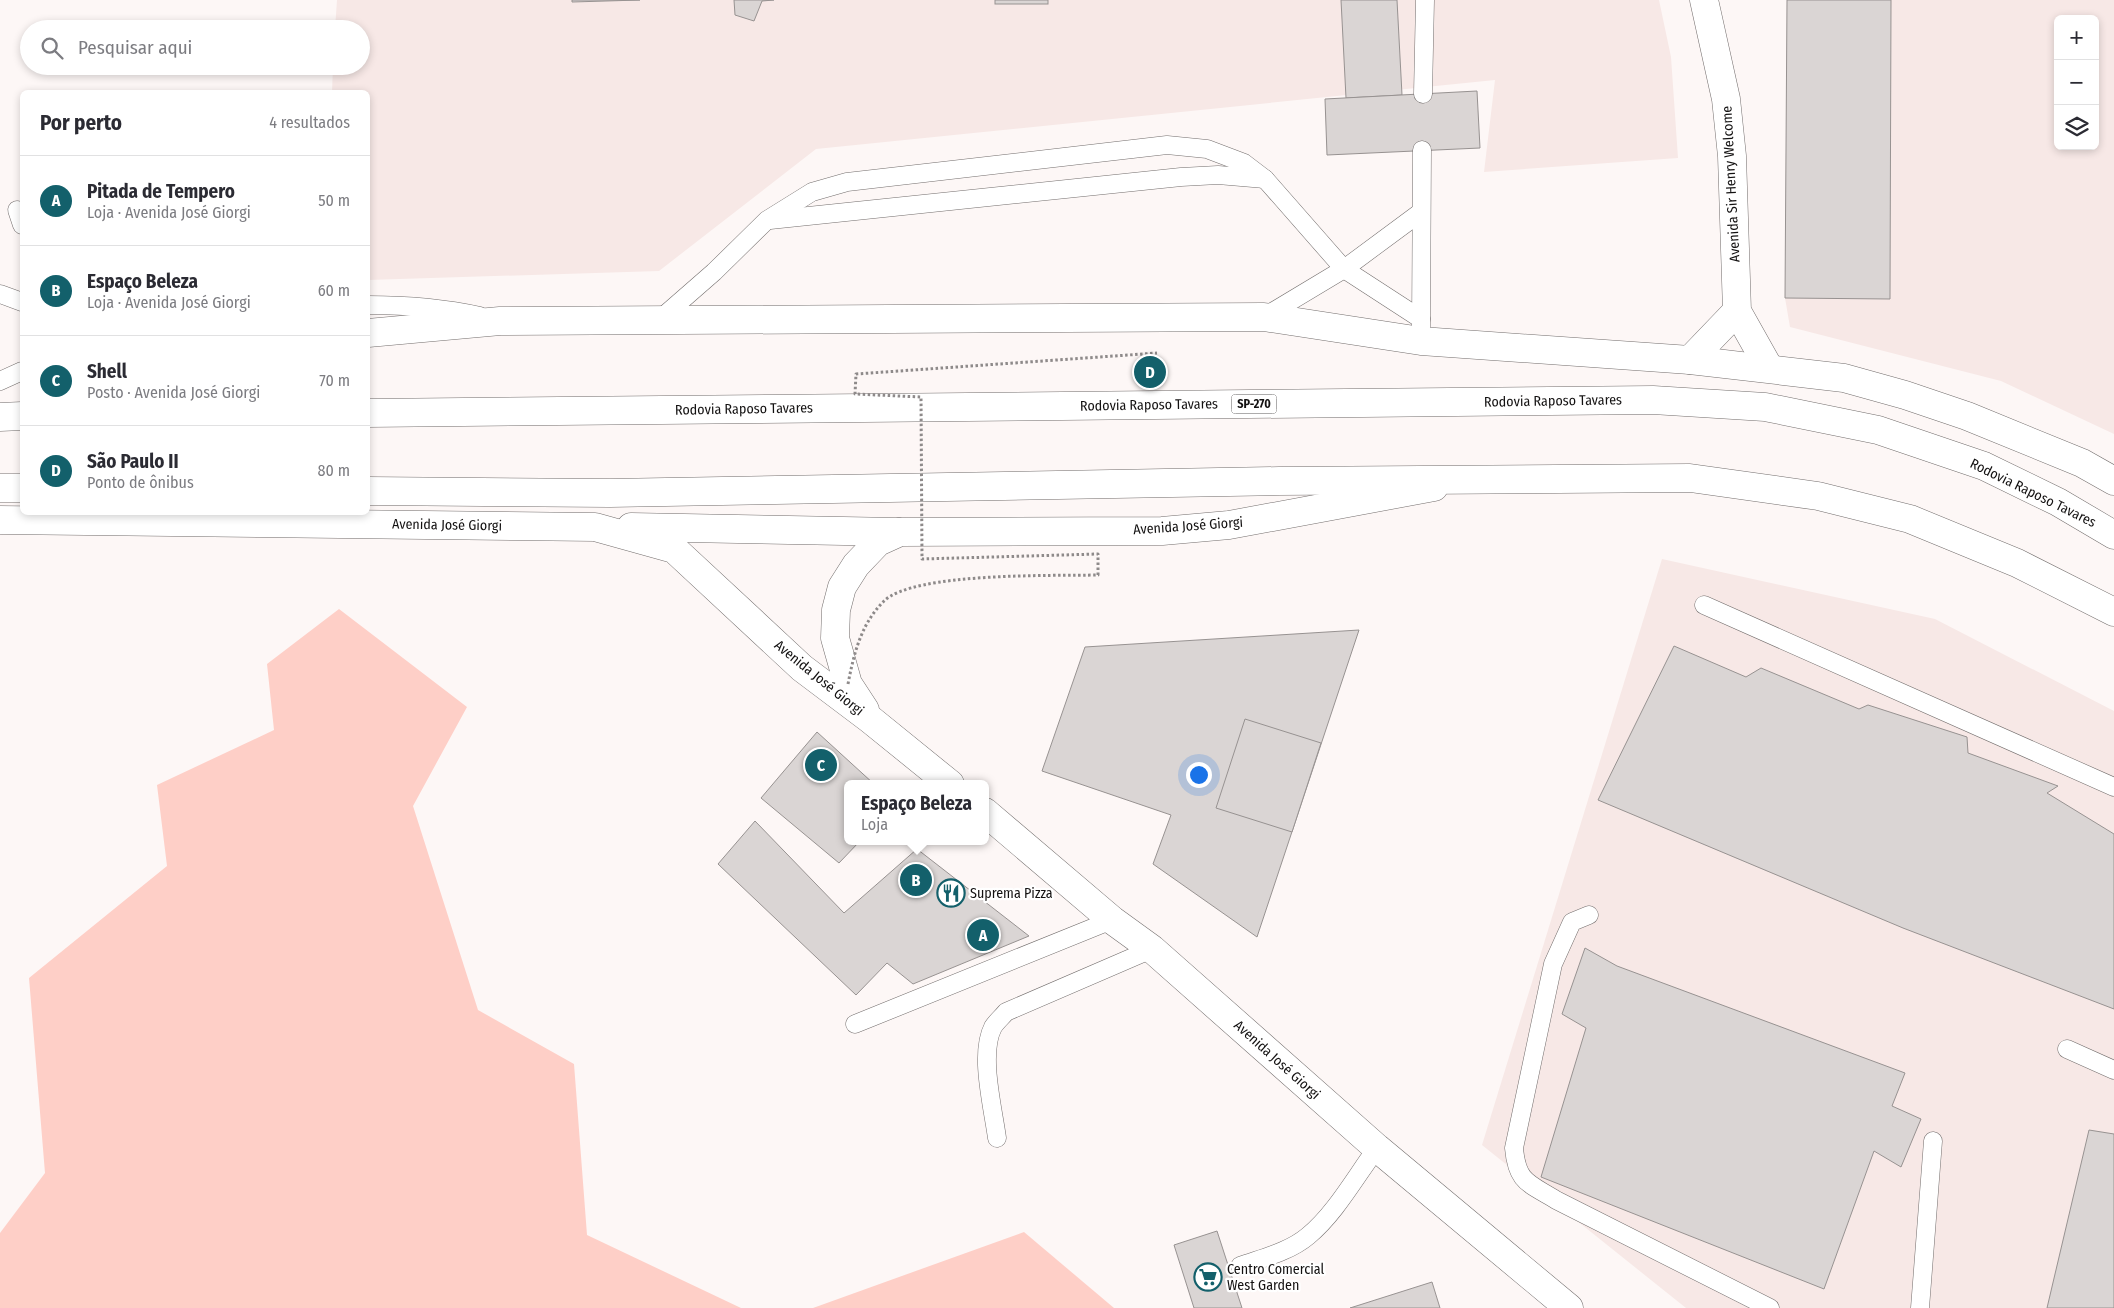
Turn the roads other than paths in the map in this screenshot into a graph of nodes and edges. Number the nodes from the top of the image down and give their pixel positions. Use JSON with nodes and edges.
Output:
{"nodes":[{"id":1,"x":1425,"y":0,"type":"edge"},
{"id":2,"x":1704,"y":0,"type":"edge"},
{"id":3,"x":1423,"y":94,"type":"dead end"},
{"id":4,"x":1422,"y":150,"type":"dead end"},
{"id":5,"x":1265,"y":179,"type":"junction"},
{"id":6,"x":1421,"y":212,"type":"junction"},
{"id":7,"x":767,"y":220,"type":"junction"},
{"id":8,"x":1344,"y":269,"type":"junction"},
{"id":9,"x":0,"y":294,"type":"edge"},
{"id":10,"x":20,"y":301,"type":"edge"},
{"id":11,"x":370,"y":305,"type":"edge"},
{"id":12,"x":1737,"y":311,"type":"junction"},
{"id":13,"x":1264,"y":317,"type":"junction"},
{"id":14,"x":659,"y":320,"type":"junction"},
{"id":15,"x":500,"y":321,"type":"junction"},
{"id":16,"x":1421,"y":330,"type":"junction"},
{"id":17,"x":370,"y":334,"type":"edge"},
{"id":18,"x":1690,"y":360,"type":"junction"},
{"id":19,"x":1769,"y":368,"type":"junction"},
{"id":20,"x":20,"y":371,"type":"edge"},
{"id":21,"x":0,"y":381,"type":"edge"},
{"id":22,"x":20,"y":410,"type":"edge"},
{"id":23,"x":370,"y":413,"type":"edge"},
{"id":24,"x":0,"y":416,"type":"edge"},
{"id":25,"x":20,"y":416,"type":"edge"},
{"id":26,"x":1472,"y":480,"type":"junction"},
{"id":27,"x":2114,"y":481,"type":"edge"},
{"id":28,"x":0,"y":488,"type":"edge"},
{"id":29,"x":20,"y":488,"type":"edge"},
{"id":30,"x":370,"y":491,"type":"edge"},
{"id":31,"x":0,"y":520,"type":"edge"},
{"id":32,"x":595,"y":527,"type":"junction"},
{"id":33,"x":900,"y":532,"type":"junction"},
{"id":34,"x":2114,"y":535,"type":"edge"},
{"id":35,"x":1704,"y":605,"type":"dead end"},
{"id":36,"x":2114,"y":612,"type":"edge"},
{"id":37,"x":871,"y":720,"type":"junction"},
{"id":38,"x":945,"y":780,"type":"edge"},
{"id":39,"x":2114,"y":787,"type":"edge"},
{"id":40,"x":989,"y":815,"type":"edge"},
{"id":41,"x":1590,"y":915,"type":"dead end"},
{"id":42,"x":1112,"y":920,"type":"junction"},
{"id":43,"x":1152,"y":949,"type":"junction"},
{"id":44,"x":855,"y":1024,"type":"dead end"},
{"id":45,"x":2067,"y":1049,"type":"dead end"},
{"id":46,"x":2114,"y":1070,"type":"edge"},
{"id":47,"x":998,"y":1138,"type":"dead end"},
{"id":48,"x":1933,"y":1141,"type":"dead end"},
{"id":49,"x":1377,"y":1148,"type":"junction"},
{"id":50,"x":1240,"y":1266,"type":"dead end"},
{"id":51,"x":1569,"y":1308,"type":"edge"},
{"id":52,"x":1770,"y":1308,"type":"edge"},
{"id":53,"x":1920,"y":1308,"type":"edge"}],
"edges":[{"from":1,"to":3,"type":"lane"},
{"from":2,"to":12,"type":"main road","name":"Avenida Sir Henry Welcome"},
{"from":4,"to":6,"type":"lane"},
{"from":5,"to":7,"type":"lane"},
{"from":5,"to":7,"type":"lane"},
{"from":5,"to":8,"type":"lane"},
{"from":6,"to":8,"type":"lane"},
{"from":6,"to":16,"type":"lane"},
{"from":7,"to":14,"type":"lane"},
{"from":8,"to":13,"type":"lane"},
{"from":8,"to":16,"type":"lane"},
{"from":9,"to":10,"type":"lane"},
{"from":11,"to":15,"type":"lane"},
{"from":12,"to":18,"type":"main road"},
{"from":12,"to":19,"type":"main road"},
{"from":13,"to":14,"type":"main road"},
{"from":13,"to":16,"type":"main road"},
{"from":14,"to":15,"type":"main road"},
{"from":15,"to":17,"type":"main road"},
{"from":16,"to":18,"type":"main road"},
{"from":18,"to":19,"type":"main road"},
{"from":19,"to":27,"type":"main road"},
{"from":20,"to":21,"type":"lane"},
{"from":22,"to":24,"type":"main road"},
{"from":23,"to":34,"type":"main road","name":"Rodovia Raposo Tavares","number":"SP-270"},
{"from":24,"to":25,"type":"main road"},
{"from":26,"to":30,"type":"main road"},
{"from":26,"to":33,"type":"main road","name":"Avenida José Giorgi"},
{"from":26,"to":36,"type":"main road"},
{"from":28,"to":29,"type":"main road"},
{"from":31,"to":32,"type":"main road","name":"Avenida José Giorgi"},
{"from":32,"to":33,"type":"main road","name":"Avenida José Giorgi"},
{"from":32,"to":37,"type":"main road","name":"Avenida José Giorgi"},
{"from":33,"to":37,"type":"main road","name":"Avenida José Giorgi"},
{"from":35,"to":39,"type":"lane"},
{"from":37,"to":38,"type":"main road","name":"Avenida José Giorgi"},
{"from":40,"to":42,"type":"main road","name":"Avenida José Giorgi"},
{"from":41,"to":52,"type":"lane"},
{"from":42,"to":43,"type":"main road","name":"Avenida José Giorgi"},
{"from":42,"to":44,"type":"lane"},
{"from":43,"to":47,"type":"lane"},
{"from":43,"to":49,"type":"main road","name":"Avenida José Giorgi"},
{"from":45,"to":46,"type":"lane"},
{"from":48,"to":53,"type":"lane"},
{"from":49,"to":50,"type":"lane"},
{"from":49,"to":51,"type":"main road","name":"Avenida José Giorgi"}]}
